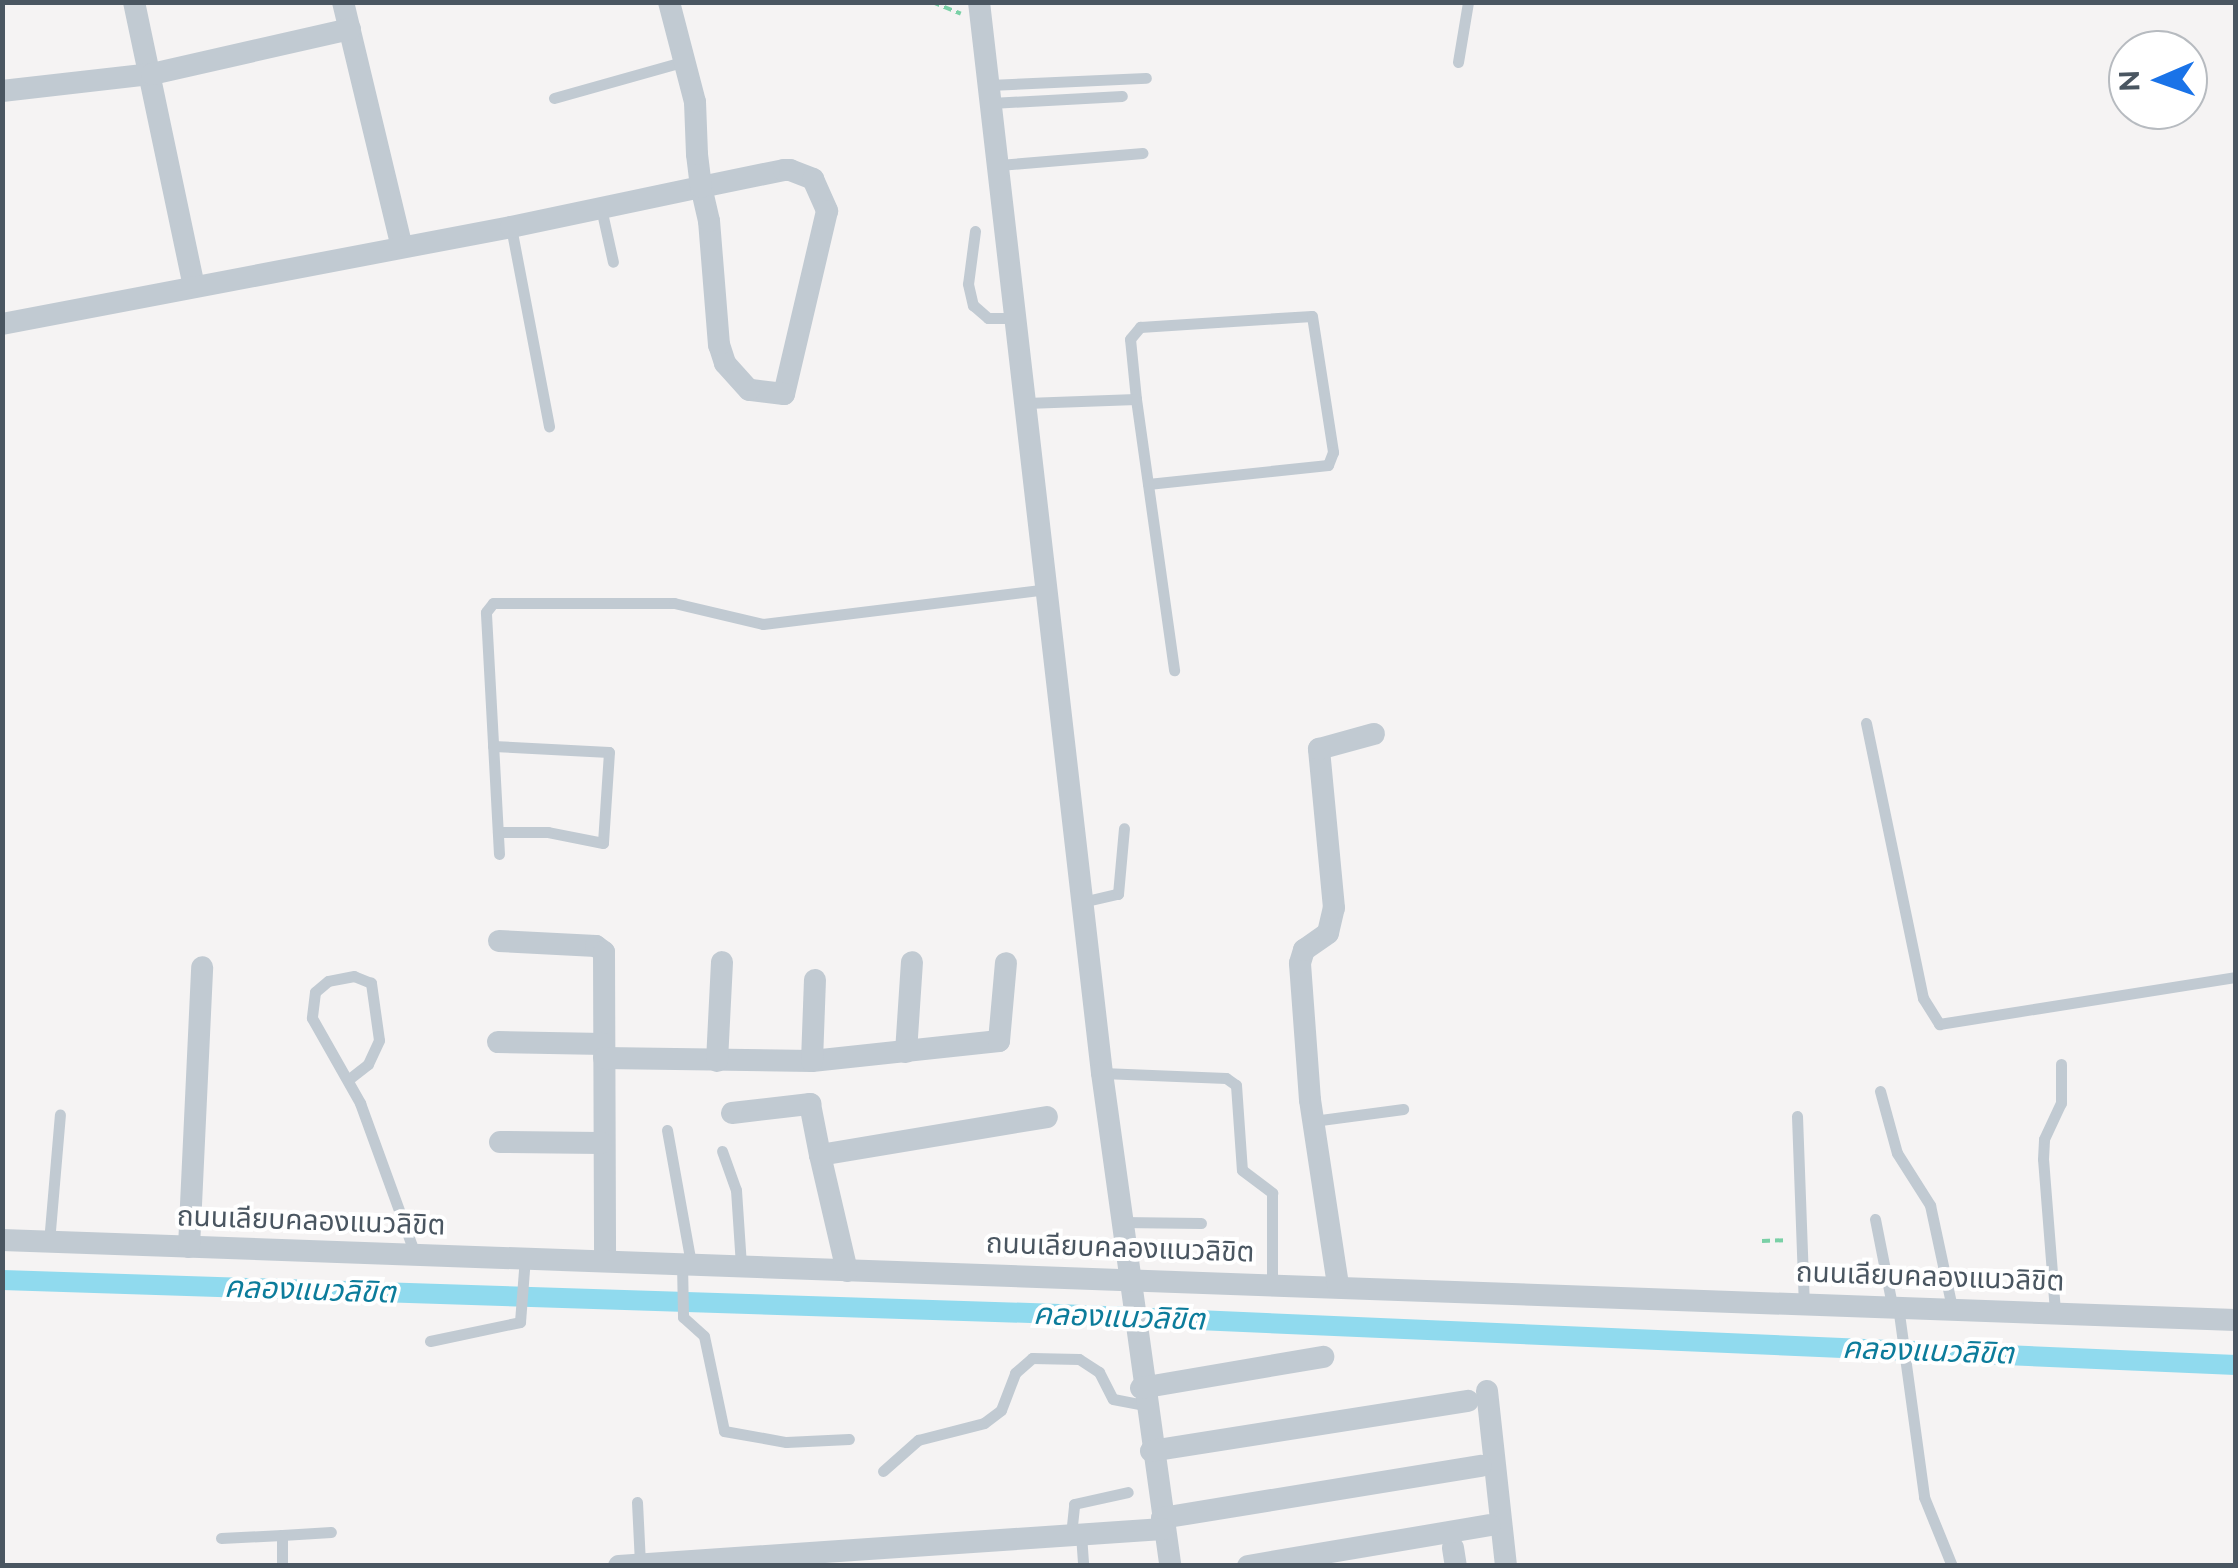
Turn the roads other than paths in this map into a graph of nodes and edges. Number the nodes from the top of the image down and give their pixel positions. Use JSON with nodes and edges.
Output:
{"nodes":[{"id":1,"x":134,"y":2,"type":"edge"},
{"id":2,"x":344,"y":2,"type":"edge"},
{"id":3,"x":669,"y":2,"type":"edge"},
{"id":4,"x":1468,"y":2,"type":"edge"},
{"id":5,"x":980,"y":8,"type":"edge"},
{"id":6,"x":350,"y":29,"type":"junction"},
{"id":7,"x":682,"y":62,"type":"junction"},
{"id":8,"x":1458,"y":62,"type":"dead end"},
{"id":9,"x":152,"y":74,"type":"junction"},
{"id":10,"x":1146,"y":78,"type":"dead end"},
{"id":11,"x":2,"y":91,"type":"edge"},
{"id":12,"x":990,"y":94,"type":"junction"},
{"id":13,"x":1122,"y":96,"type":"dead end"},
{"id":14,"x":554,"y":98,"type":"dead end"},
{"id":15,"x":1143,"y":154,"type":"dead end"},
{"id":16,"x":998,"y":166,"type":"junction"},
{"id":17,"x":702,"y":187,"type":"junction"},
{"id":18,"x":601,"y":208,"type":"junction"},
{"id":19,"x":512,"y":226,"type":"junction"},
{"id":20,"x":974,"y":231,"type":"dead end"},
{"id":21,"x":402,"y":247,"type":"junction"},
{"id":22,"x":613,"y":262,"type":"dead end"},
{"id":23,"x":194,"y":287,"type":"junction"},
{"id":24,"x":1016,"y":318,"type":"junction"},
{"id":25,"x":2,"y":324,"type":"edge"},
{"id":26,"x":1136,"y":398,"type":"junction"},
{"id":27,"x":1026,"y":403,"type":"junction"},
{"id":28,"x":549,"y":426,"type":"dead end"},
{"id":29,"x":1148,"y":484,"type":"junction"},
{"id":30,"x":1047,"y":589,"type":"junction"},
{"id":31,"x":1174,"y":670,"type":"dead end"},
{"id":32,"x":1866,"y":723,"type":"dead end"},
{"id":33,"x":1374,"y":734,"type":"dead end"},
{"id":34,"x":493,"y":746,"type":"junction"},
{"id":35,"x":1124,"y":828,"type":"dead end"},
{"id":36,"x":498,"y":832,"type":"junction"},
{"id":37,"x":499,"y":854,"type":"dead end"},
{"id":38,"x":1082,"y":902,"type":"junction"},
{"id":39,"x":499,"y":942,"type":"dead end"},
{"id":40,"x":722,"y":962,"type":"dead end"},
{"id":41,"x":912,"y":962,"type":"dead end"},
{"id":42,"x":1006,"y":963,"type":"dead end"},
{"id":43,"x":202,"y":968,"type":"dead end"},
{"id":44,"x":2236,"y":977,"type":"edge"},
{"id":45,"x":815,"y":980,"type":"dead end"},
{"id":46,"x":498,"y":1042,"type":"dead end"},
{"id":47,"x":604,"y":1051,"type":"junction"},
{"id":48,"x":906,"y":1052,"type":"junction"},
{"id":49,"x":717,"y":1060,"type":"junction"},
{"id":50,"x":812,"y":1061,"type":"junction"},
{"id":51,"x":2061,"y":1064,"type":"dead end"},
{"id":52,"x":1102,"y":1073,"type":"junction"},
{"id":53,"x":348,"y":1079,"type":"junction"},
{"id":54,"x":1880,"y":1091,"type":"dead end"},
{"id":55,"x":1403,"y":1109,"type":"dead end"},
{"id":56,"x":732,"y":1113,"type":"dead end"},
{"id":57,"x":60,"y":1114,"type":"dead end"},
{"id":58,"x":1797,"y":1116,"type":"dead end"},
{"id":59,"x":1047,"y":1117,"type":"dead end"},
{"id":60,"x":1313,"y":1121,"type":"junction"},
{"id":61,"x":667,"y":1130,"type":"dead end"},
{"id":62,"x":500,"y":1142,"type":"dead end"},
{"id":63,"x":602,"y":1143,"type":"junction"},
{"id":64,"x":722,"y":1151,"type":"dead end"},
{"id":65,"x":820,"y":1156,"type":"junction"},
{"id":66,"x":1875,"y":1218,"type":"dead end"},
{"id":67,"x":1121,"y":1222,"type":"junction"},
{"id":68,"x":1201,"y":1223,"type":"dead end"},
{"id":69,"x":2,"y":1240,"type":"edge"},
{"id":70,"x":49,"y":1242,"type":"junction"},
{"id":71,"x":189,"y":1247,"type":"junction"},
{"id":72,"x":416,"y":1254,"type":"junction"},
{"id":73,"x":605,"y":1260,"type":"junction"},
{"id":74,"x":526,"y":1265,"type":"junction"},
{"id":75,"x":740,"y":1265,"type":"junction"},
{"id":76,"x":685,"y":1268,"type":"junction"},
{"id":77,"x":847,"y":1271,"type":"junction"},
{"id":78,"x":1272,"y":1282,"type":"junction"},
{"id":79,"x":1338,"y":1285,"type":"junction"},
{"id":80,"x":1129,"y":1288,"type":"junction"},
{"id":81,"x":1804,"y":1303,"type":"junction"},
{"id":82,"x":1952,"y":1308,"type":"junction"},
{"id":83,"x":1896,"y":1311,"type":"junction"},
{"id":84,"x":2055,"y":1311,"type":"junction"},
{"id":85,"x":2236,"y":1320,"type":"edge"},
{"id":86,"x":430,"y":1341,"type":"dead end"},
{"id":87,"x":1323,"y":1357,"type":"dead end"},
{"id":88,"x":1142,"y":1396,"type":"junction"},
{"id":89,"x":850,"y":1439,"type":"dead end"},
{"id":90,"x":1152,"y":1451,"type":"junction"},
{"id":91,"x":1481,"y":1466,"type":"dead end"},
{"id":92,"x":883,"y":1470,"type":"dead end"},
{"id":93,"x":1128,"y":1492,"type":"dead end"},
{"id":94,"x":636,"y":1502,"type":"dead end"},
{"id":95,"x":1162,"y":1524,"type":"junction"},
{"id":96,"x":1490,"y":1524,"type":"dead end"},
{"id":97,"x":331,"y":1532,"type":"dead end"},
{"id":98,"x":1076,"y":1534,"type":"junction"},
{"id":99,"x":282,"y":1535,"type":"junction"},
{"id":100,"x":221,"y":1538,"type":"dead end"},
{"id":101,"x":821,"y":1560,"type":"edge"},
{"id":102,"x":640,"y":1564,"type":"edge"},
{"id":103,"x":282,"y":1566,"type":"edge"},
{"id":104,"x":619,"y":1566,"type":"edge"},
{"id":105,"x":1082,"y":1566,"type":"edge"},
{"id":106,"x":1170,"y":1566,"type":"edge"},
{"id":107,"x":1248,"y":1566,"type":"edge"},
{"id":108,"x":1506,"y":1566,"type":"edge"},
{"id":109,"x":1952,"y":1566,"type":"edge"}],
"edges":[{"from":1,"to":9,"type":"street"},
{"from":2,"to":6,"type":"street"},
{"from":3,"to":7,"type":"street"},
{"from":4,"to":8,"type":"lane"},
{"from":5,"to":12,"type":"street"},
{"from":6,"to":9,"type":"street"},
{"from":6,"to":21,"type":"street"},
{"from":7,"to":14,"type":"lane"},
{"from":7,"to":17,"type":"street"},
{"from":9,"to":11,"type":"street"},
{"from":9,"to":23,"type":"street"},
{"from":10,"to":12,"type":"lane"},
{"from":12,"to":13,"type":"lane"},
{"from":12,"to":16,"type":"street"},
{"from":15,"to":16,"type":"lane"},
{"from":16,"to":24,"type":"street"},
{"from":17,"to":17,"type":"street"},
{"from":17,"to":18,"type":"street"},
{"from":18,"to":19,"type":"street"},
{"from":18,"to":22,"type":"lane"},
{"from":19,"to":21,"type":"street"},
{"from":19,"to":28,"type":"lane"},
{"from":20,"to":24,"type":"lane"},
{"from":21,"to":23,"type":"street"},
{"from":23,"to":25,"type":"street"},
{"from":24,"to":27,"type":"street"},
{"from":26,"to":27,"type":"lane"},
{"from":26,"to":29,"type":"lane"},
{"from":26,"to":29,"type":"lane"},
{"from":27,"to":30,"type":"street"},
{"from":29,"to":31,"type":"lane"},
{"from":30,"to":34,"type":"lane"},
{"from":30,"to":38,"type":"street"},
{"from":32,"to":44,"type":"lane"},
{"from":33,"to":60,"type":"street"},
{"from":34,"to":36,"type":"lane"},
{"from":34,"to":36,"type":"lane"},
{"from":35,"to":38,"type":"lane"},
{"from":36,"to":37,"type":"lane"},
{"from":38,"to":52,"type":"street"},
{"from":39,"to":47,"type":"street"},
{"from":40,"to":49,"type":"street"},
{"from":41,"to":48,"type":"street"},
{"from":42,"to":48,"type":"street"},
{"from":43,"to":71,"type":"street"},
{"from":45,"to":50,"type":"street"},
{"from":46,"to":47,"type":"street"},
{"from":47,"to":49,"type":"street"},
{"from":47,"to":63,"type":"street"},
{"from":48,"to":50,"type":"street"},
{"from":49,"to":50,"type":"street"},
{"from":51,"to":84,"type":"lane"},
{"from":52,"to":67,"type":"street"},
{"from":52,"to":78,"type":"lane"},
{"from":53,"to":53,"type":"lane"},
{"from":53,"to":72,"type":"lane"},
{"from":54,"to":82,"type":"lane"},
{"from":55,"to":60,"type":"lane"},
{"from":56,"to":65,"type":"street"},
{"from":57,"to":70,"type":"lane"},
{"from":58,"to":81,"type":"lane"},
{"from":59,"to":65,"type":"street"},
{"from":60,"to":79,"type":"street"},
{"from":61,"to":76,"type":"lane"},
{"from":62,"to":63,"type":"street"},
{"from":63,"to":73,"type":"street"},
{"from":64,"to":75,"type":"lane"},
{"from":65,"to":77,"type":"street"},
{"from":66,"to":83,"type":"lane"},
{"from":67,"to":68,"type":"lane"},
{"from":67,"to":80,"type":"street"},
{"from":69,"to":70,"type":"street","name":"ถนนเลียบคลองแนวลิขิต"},
{"from":70,"to":71,"type":"street","name":"ถนนเลียบคลองแนวลิขิต"},
{"from":71,"to":72,"type":"street","name":"ถนนเลียบคลองแนวลิขิต"},
{"from":72,"to":74,"type":"street","name":"ถนนเลียบคลองแนวลิขิต"},
{"from":73,"to":74,"type":"street","name":"ถนนเลียบคลองแนวลิขิต"},
{"from":73,"to":76,"type":"street","name":"ถนนเลียบคลองแนวลิขิต"},
{"from":74,"to":86,"type":"lane"},
{"from":75,"to":76,"type":"street","name":"ถนนเลียบคลองแนวลิขิต"},
{"from":75,"to":77,"type":"street","name":"ถนนเลียบคลองแนวลิขิต"},
{"from":76,"to":89,"type":"lane"},
{"from":77,"to":80,"type":"street","name":"ถนนเลียบคลองแนวลิขิต"},
{"from":78,"to":79,"type":"street","name":"ถนนเลียบคลองแนวลิขิต"},
{"from":78,"to":80,"type":"street","name":"ถนนเลียบคลองแนวลิขิต"},
{"from":79,"to":81,"type":"street","name":"ถนนเลียบคลองแนวลิขิต"},
{"from":80,"to":88,"type":"street"},
{"from":81,"to":83,"type":"street","name":"ถนนเลียบคลองแนวลิขิต"},
{"from":82,"to":83,"type":"street","name":"ถนนเลียบคลองแนวลิขิต"},
{"from":82,"to":84,"type":"street","name":"ถนนเลียบคลองแนวลิขิต"},
{"from":83,"to":109,"type":"lane"},
{"from":84,"to":85,"type":"street","name":"ถนนเลียบคลองแนวลิขิต"},
{"from":87,"to":88,"type":"street"},
{"from":88,"to":90,"type":"street"},
{"from":88,"to":92,"type":"lane"},
{"from":90,"to":95,"type":"street"},
{"from":90,"to":108,"type":"street"},
{"from":91,"to":95,"type":"street"},
{"from":93,"to":98,"type":"lane"},
{"from":94,"to":102,"type":"lane"},
{"from":95,"to":98,"type":"street"},
{"from":95,"to":106,"type":"street"},
{"from":96,"to":107,"type":"street"},
{"from":97,"to":99,"type":"lane"},
{"from":98,"to":101,"type":"street"},
{"from":98,"to":105,"type":"lane"},
{"from":99,"to":100,"type":"lane"},
{"from":99,"to":103,"type":"lane"},
{"from":101,"to":102,"type":"street"},
{"from":102,"to":104,"type":"street"}]}
